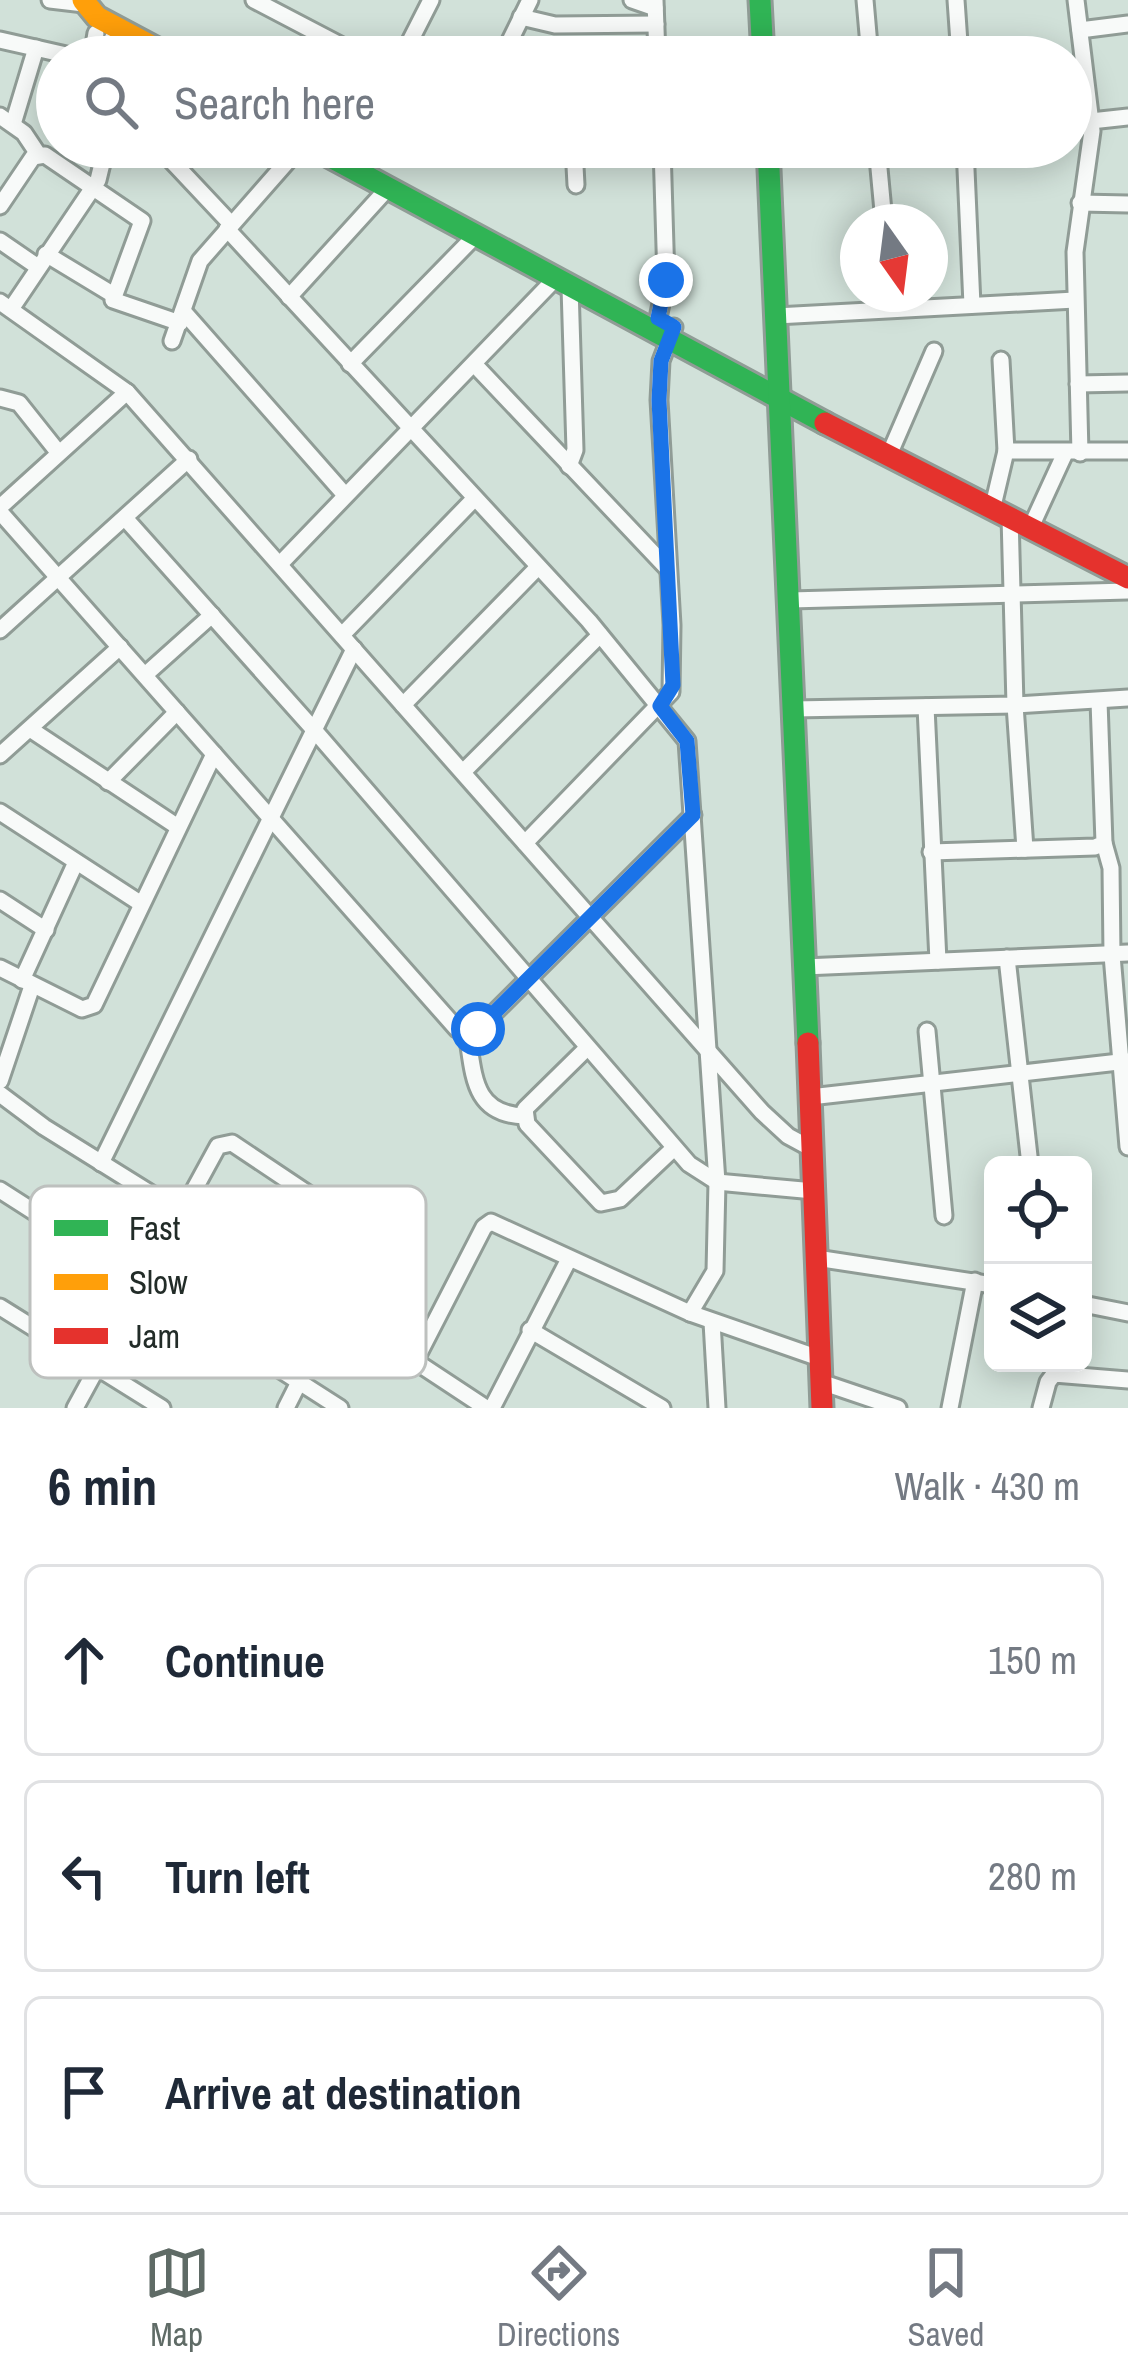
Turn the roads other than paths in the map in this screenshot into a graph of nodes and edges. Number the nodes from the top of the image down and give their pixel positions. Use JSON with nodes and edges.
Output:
{"nodes":[{"id":1,"x":254,"y":0,"type":"edge"},
{"id":2,"x":431,"y":0,"type":"edge"},
{"id":3,"x":530,"y":0,"type":"edge"},
{"id":4,"x":632,"y":0,"type":"edge"},
{"id":5,"x":760,"y":0,"type":"edge"},
{"id":6,"x":865,"y":0,"type":"edge"},
{"id":7,"x":956,"y":0,"type":"edge"},
{"id":8,"x":1076,"y":0,"type":"edge"},
{"id":9,"x":70,"y":1,"type":"edge"},
{"id":10,"x":655,"y":10,"type":"edge"},
{"id":11,"x":521,"y":17,"type":"junction"},
{"id":12,"x":1128,"y":24,"type":"edge"},
{"id":13,"x":1080,"y":30,"type":"junction"},
{"id":14,"x":103,"y":36,"type":"edge"},
{"id":15,"x":323,"y":36,"type":"edge"},
{"id":16,"x":413,"y":36,"type":"edge"},
{"id":17,"x":512,"y":36,"type":"edge"},
{"id":18,"x":762,"y":36,"type":"edge"},
{"id":19,"x":868,"y":36,"type":"edge"},
{"id":20,"x":959,"y":36,"type":"edge"},
{"id":21,"x":1081,"y":36,"type":"edge"},
{"id":22,"x":0,"y":40,"type":"edge"},
{"id":23,"x":35,"y":48,"type":"joint"},
{"id":24,"x":1128,"y":117,"type":"edge"},
{"id":25,"x":7,"y":120,"type":"edge"},
{"id":26,"x":1092,"y":122,"type":"edge"},
{"id":27,"x":36,"y":152,"type":"edge"},
{"id":28,"x":36,"y":157,"type":"edge"},
{"id":29,"x":62,"y":168,"type":"edge"},
{"id":30,"x":102,"y":168,"type":"edge"},
{"id":31,"x":178,"y":168,"type":"edge"},
{"id":32,"x":281,"y":168,"type":"edge"},
{"id":33,"x":351,"y":168,"type":"edge"},
{"id":34,"x":383,"y":168,"type":"edge"},
{"id":35,"x":575,"y":168,"type":"edge"},
{"id":36,"x":663,"y":168,"type":"edge"},
{"id":37,"x":769,"y":168,"type":"edge"},
{"id":38,"x":879,"y":168,"type":"edge"},
{"id":39,"x":966,"y":168,"type":"edge"},
{"id":40,"x":1085,"y":168,"type":"edge"},
{"id":41,"x":576,"y":185,"type":"dead end"},
{"id":42,"x":93,"y":186,"type":"junction"},
{"id":43,"x":388,"y":188,"type":"junction"},
{"id":44,"x":1080,"y":203,"type":"junction"},
{"id":45,"x":882,"y":204,"type":"edge"},
{"id":46,"x":1128,"y":204,"type":"edge"},
{"id":47,"x":0,"y":206,"type":"edge"},
{"id":48,"x":229,"y":226,"type":"junction"},
{"id":49,"x":476,"y":235,"type":"junction"},
{"id":50,"x":0,"y":241,"type":"edge"},
{"id":51,"x":42,"y":261,"type":"junction"},
{"id":52,"x":562,"y":283,"type":"junction"},
{"id":53,"x":112,"y":293,"type":"junction"},
{"id":54,"x":289,"y":297,"type":"junction"},
{"id":55,"x":1075,"y":300,"type":"junction"},
{"id":56,"x":948,"y":304,"type":"edge"},
{"id":57,"x":972,"y":305,"type":"junction"},
{"id":58,"x":5,"y":306,"type":"edge"},
{"id":59,"x":840,"y":308,"type":"edge"},
{"id":60,"x":776,"y":316,"type":"junction"},
{"id":61,"x":182,"y":317,"type":"junction"},
{"id":62,"x":666,"y":328,"type":"junction"},
{"id":63,"x":172,"y":340,"type":"dead end"},
{"id":64,"x":934,"y":350,"type":"dead end"},
{"id":65,"x":1001,"y":361,"type":"dead end"},
{"id":66,"x":350,"y":364,"type":"junction"},
{"id":67,"x":475,"y":365,"type":"junction"},
{"id":68,"x":1128,"y":383,"type":"edge"},
{"id":69,"x":1078,"y":384,"type":"junction"},
{"id":70,"x":128,"y":392,"type":"junction"},
{"id":71,"x":780,"y":392,"type":"junction"},
{"id":72,"x":0,"y":398,"type":"edge"},
{"id":73,"x":410,"y":431,"type":"junction"},
{"id":74,"x":1128,"y":451,"type":"edge"},
{"id":75,"x":58,"y":452,"type":"junction"},
{"id":76,"x":1006,"y":452,"type":"junction"},
{"id":77,"x":1072,"y":453,"type":"junction"},
{"id":78,"x":889,"y":455,"type":"junction"},
{"id":79,"x":189,"y":459,"type":"junction"},
{"id":80,"x":569,"y":466,"type":"junction"},
{"id":81,"x":345,"y":495,"type":"junction"},
{"id":82,"x":474,"y":500,"type":"junction"},
{"id":83,"x":0,"y":509,"type":"edge"},
{"id":84,"x":1001,"y":511,"type":"junction"},
{"id":85,"x":125,"y":518,"type":"junction"},
{"id":86,"x":1031,"y":527,"type":"junction"},
{"id":87,"x":280,"y":564,"type":"junction"},
{"id":88,"x":538,"y":567,"type":"junction"},
{"id":89,"x":668,"y":568,"type":"junction"},
{"id":90,"x":58,"y":578,"type":"junction"},
{"id":91,"x":1128,"y":578,"type":"edge"},
{"id":92,"x":1128,"y":590,"type":"edge"},
{"id":93,"x":1012,"y":592,"type":"junction"},
{"id":94,"x":790,"y":600,"type":"junction"},
{"id":95,"x":212,"y":615,"type":"junction"},
{"id":96,"x":0,"y":630,"type":"edge"},
{"id":97,"x":342,"y":635,"type":"junction"},
{"id":98,"x":600,"y":635,"type":"junction"},
{"id":99,"x":119,"y":647,"type":"junction"},
{"id":100,"x":354,"y":649,"type":"junction"},
{"id":101,"x":145,"y":674,"type":"junction"},
{"id":102,"x":1128,"y":698,"type":"edge"},
{"id":103,"x":1099,"y":700,"type":"junction"},
{"id":104,"x":403,"y":704,"type":"junction"},
{"id":105,"x":1015,"y":705,"type":"junction"},
{"id":106,"x":660,"y":706,"type":"junction"},
{"id":107,"x":926,"y":707,"type":"junction"},
{"id":108,"x":793,"y":709,"type":"junction"},
{"id":109,"x":177,"y":712,"type":"junction"},
{"id":110,"x":30,"y":728,"type":"junction"},
{"id":111,"x":315,"y":731,"type":"junction"},
{"id":112,"x":214,"y":754,"type":"junction"},
{"id":113,"x":0,"y":755,"type":"edge"},
{"id":114,"x":463,"y":772,"type":"junction"},
{"id":115,"x":108,"y":782,"type":"junction"},
{"id":116,"x":0,"y":812,"type":"edge"},
{"id":117,"x":693,"y":815,"type":"junction"},
{"id":118,"x":270,"y":820,"type":"junction"},
{"id":119,"x":178,"y":827,"type":"junction"},
{"id":120,"x":525,"y":843,"type":"junction"},
{"id":121,"x":1104,"y":843,"type":"junction"},
{"id":122,"x":1025,"y":849,"type":"junction"},
{"id":123,"x":931,"y":853,"type":"junction"},
{"id":124,"x":76,"y":862,"type":"junction"},
{"id":125,"x":0,"y":900,"type":"edge"},
{"id":126,"x":140,"y":903,"type":"junction"},
{"id":127,"x":590,"y":917,"type":"junction"},
{"id":128,"x":46,"y":929,"type":"junction"},
{"id":129,"x":1120,"y":954,"type":"edge"},
{"id":130,"x":1007,"y":958,"type":"junction"},
{"id":131,"x":938,"y":961,"type":"junction"},
{"id":132,"x":804,"y":967,"type":"junction"},
{"id":133,"x":0,"y":968,"type":"edge"},
{"id":134,"x":528,"y":980,"type":"junction"},
{"id":135,"x":27,"y":983,"type":"junction"},
{"id":136,"x":927,"y":1031,"type":"dead end"},
{"id":137,"x":467,"y":1033,"type":"junction"},
{"id":138,"x":587,"y":1048,"type":"junction"},
{"id":139,"x":712,"y":1055,"type":"junction"},
{"id":140,"x":1124,"y":1062,"type":"edge"},
{"id":141,"x":1020,"y":1075,"type":"junction"},
{"id":142,"x":0,"y":1081,"type":"edge"},
{"id":143,"x":932,"y":1084,"type":"junction"},
{"id":144,"x":0,"y":1094,"type":"edge"},
{"id":145,"x":811,"y":1097,"type":"junction"},
{"id":146,"x":524,"y":1116,"type":"junction"},
{"id":147,"x":1128,"y":1147,"type":"edge"},
{"id":148,"x":674,"y":1148,"type":"junction"},
{"id":149,"x":812,"y":1149,"type":"junction"},
{"id":150,"x":1029,"y":1156,"type":"edge"},
{"id":151,"x":101,"y":1163,"type":"junction"},
{"id":152,"x":717,"y":1182,"type":"junction"},
{"id":153,"x":139,"y":1186,"type":"edge"},
{"id":154,"x":196,"y":1186,"type":"edge"},
{"id":155,"x":297,"y":1186,"type":"edge"},
{"id":156,"x":0,"y":1190,"type":"edge"},
{"id":157,"x":814,"y":1191,"type":"junction"},
{"id":158,"x":30,"y":1210,"type":"edge"},
{"id":159,"x":944,"y":1216,"type":"dead end"},
{"id":160,"x":816,"y":1258,"type":"junction"},
{"id":161,"x":569,"y":1259,"type":"junction"},
{"id":162,"x":975,"y":1281,"type":"junction"},
{"id":163,"x":984,"y":1283,"type":"edge"},
{"id":164,"x":1092,"y":1306,"type":"edge"},
{"id":165,"x":0,"y":1307,"type":"edge"},
{"id":166,"x":690,"y":1313,"type":"junction"},
{"id":167,"x":1128,"y":1313,"type":"edge"},
{"id":168,"x":712,"y":1322,"type":"junction"},
{"id":169,"x":30,"y":1325,"type":"edge"},
{"id":170,"x":530,"y":1330,"type":"junction"},
{"id":171,"x":426,"y":1337,"type":"edge"},
{"id":172,"x":819,"y":1358,"type":"junction"},
{"id":173,"x":426,"y":1370,"type":"edge"},
{"id":174,"x":92,"y":1378,"type":"edge"},
{"id":175,"x":115,"y":1378,"type":"edge"},
{"id":176,"x":294,"y":1378,"type":"edge"},
{"id":177,"x":302,"y":1378,"type":"edge"},
{"id":178,"x":1128,"y":1380,"type":"edge"},
{"id":179,"x":300,"y":1382,"type":"junction"},
{"id":180,"x":821,"y":1382,"type":"junction"},
{"id":181,"x":75,"y":1408,"type":"edge"},
{"id":182,"x":162,"y":1408,"type":"edge"},
{"id":183,"x":286,"y":1408,"type":"edge"},
{"id":184,"x":340,"y":1408,"type":"edge"},
{"id":185,"x":489,"y":1408,"type":"edge"},
{"id":186,"x":662,"y":1408,"type":"edge"},
{"id":187,"x":717,"y":1408,"type":"edge"},
{"id":188,"x":822,"y":1408,"type":"edge"},
{"id":189,"x":898,"y":1408,"type":"edge"},
{"id":190,"x":950,"y":1408,"type":"edge"},
{"id":191,"x":1041,"y":1408,"type":"edge"}],
"edges":[{"from":1,"to":15,"type":"street"},
{"from":2,"to":16,"type":"street"},
{"from":3,"to":11,"type":"street"},
{"from":4,"to":10,"type":"street"},
{"from":5,"to":18,"type":"street"},
{"from":6,"to":19,"type":"street"},
{"from":7,"to":20,"type":"street"},
{"from":8,"to":13,"type":"street"},
{"from":9,"to":14,"type":"street"},
{"from":10,"to":11,"type":"street"},
{"from":11,"to":17,"type":"street"},
{"from":12,"to":13,"type":"street"},
{"from":13,"to":21,"type":"street"},
{"from":22,"to":23,"type":"street"},
{"from":23,"to":25,"type":"street"},
{"from":24,"to":26,"type":"street"},
{"from":25,"to":27,"type":"street"},
{"from":28,"to":47,"type":"street"},
{"from":29,"to":42,"type":"street"},
{"from":30,"to":42,"type":"street"},
{"from":31,"to":48,"type":"street"},
{"from":32,"to":48,"type":"street"},
{"from":33,"to":43,"type":"street"},
{"from":34,"to":62,"type":"street"},
{"from":35,"to":41,"type":"street"},
{"from":36,"to":62,"type":"street"},
{"from":37,"to":60,"type":"street"},
{"from":38,"to":45,"type":"street"},
{"from":39,"to":57,"type":"street"},
{"from":40,"to":44,"type":"street"},
{"from":42,"to":51,"type":"street"},
{"from":42,"to":53,"type":"street"},
{"from":43,"to":49,"type":"street"},
{"from":43,"to":54,"type":"street"},
{"from":44,"to":46,"type":"street"},
{"from":44,"to":55,"type":"street"},
{"from":48,"to":54,"type":"street"},
{"from":48,"to":61,"type":"street"},
{"from":49,"to":52,"type":"street"},
{"from":49,"to":66,"type":"street"},
{"from":50,"to":51,"type":"street"},
{"from":51,"to":53,"type":"street"},
{"from":51,"to":58,"type":"street"},
{"from":52,"to":62,"type":"street"},
{"from":52,"to":67,"type":"street"},
{"from":52,"to":80,"type":"street"},
{"from":53,"to":61,"type":"street"},
{"from":54,"to":66,"type":"street"},
{"from":55,"to":57,"type":"street"},
{"from":55,"to":69,"type":"street"},
{"from":56,"to":57,"type":"street"},
{"from":58,"to":70,"type":"street"},
{"from":59,"to":60,"type":"street"},
{"from":60,"to":71,"type":"street"},
{"from":61,"to":63,"type":"street"},
{"from":61,"to":81,"type":"street"},
{"from":62,"to":71,"type":"street"},
{"from":62,"to":89,"type":"street"},
{"from":64,"to":78,"type":"street"},
{"from":65,"to":76,"type":"street"},
{"from":66,"to":73,"type":"street"},
{"from":67,"to":73,"type":"street"},
{"from":67,"to":80,"type":"street"},
{"from":68,"to":69,"type":"street"},
{"from":69,"to":77,"type":"street"},
{"from":70,"to":75,"type":"street"},
{"from":70,"to":79,"type":"street"},
{"from":71,"to":78,"type":"street"},
{"from":71,"to":94,"type":"street"},
{"from":72,"to":75,"type":"street"},
{"from":73,"to":81,"type":"street"},
{"from":73,"to":82,"type":"street"},
{"from":74,"to":77,"type":"street"},
{"from":75,"to":83,"type":"street"},
{"from":76,"to":77,"type":"street"},
{"from":76,"to":84,"type":"street"},
{"from":77,"to":86,"type":"street"},
{"from":78,"to":84,"type":"street"},
{"from":79,"to":85,"type":"street"},
{"from":79,"to":87,"type":"street"},
{"from":80,"to":89,"type":"street"},
{"from":81,"to":87,"type":"street"},
{"from":82,"to":88,"type":"street"},
{"from":82,"to":97,"type":"street"},
{"from":83,"to":90,"type":"street"},
{"from":84,"to":86,"type":"street"},
{"from":84,"to":93,"type":"street"},
{"from":85,"to":90,"type":"street"},
{"from":85,"to":95,"type":"street"},
{"from":86,"to":91,"type":"street"},
{"from":87,"to":97,"type":"street"},
{"from":88,"to":98,"type":"street"},
{"from":88,"to":104,"type":"street"},
{"from":89,"to":106,"type":"street"},
{"from":90,"to":96,"type":"street"},
{"from":90,"to":99,"type":"street"},
{"from":92,"to":93,"type":"street"},
{"from":93,"to":94,"type":"street"},
{"from":93,"to":105,"type":"street"},
{"from":94,"to":108,"type":"street"},
{"from":95,"to":101,"type":"street"},
{"from":95,"to":111,"type":"street"},
{"from":97,"to":100,"type":"street"},
{"from":98,"to":106,"type":"street"},
{"from":98,"to":114,"type":"street"},
{"from":99,"to":101,"type":"street"},
{"from":99,"to":110,"type":"street"},
{"from":100,"to":104,"type":"street"},
{"from":100,"to":111,"type":"street"},
{"from":101,"to":109,"type":"street"},
{"from":102,"to":103,"type":"street"},
{"from":103,"to":105,"type":"street"},
{"from":103,"to":121,"type":"street"},
{"from":104,"to":114,"type":"street"},
{"from":105,"to":107,"type":"street"},
{"from":105,"to":122,"type":"street"},
{"from":106,"to":117,"type":"street"},
{"from":106,"to":120,"type":"street"},
{"from":107,"to":108,"type":"street"},
{"from":107,"to":123,"type":"street"},
{"from":108,"to":132,"type":"street"},
{"from":109,"to":112,"type":"street"},
{"from":109,"to":115,"type":"street"},
{"from":110,"to":113,"type":"street"},
{"from":110,"to":115,"type":"street"},
{"from":111,"to":118,"type":"street"},
{"from":111,"to":134,"type":"street"},
{"from":112,"to":118,"type":"street"},
{"from":112,"to":119,"type":"street"},
{"from":114,"to":120,"type":"street"},
{"from":115,"to":119,"type":"street"},
{"from":116,"to":124,"type":"street"},
{"from":117,"to":127,"type":"street"},
{"from":117,"to":139,"type":"street"},
{"from":118,"to":137,"type":"street"},
{"from":118,"to":151,"type":"street"},
{"from":119,"to":126,"type":"street"},
{"from":120,"to":127,"type":"street"},
{"from":121,"to":122,"type":"street"},
{"from":121,"to":129,"type":"street"},
{"from":122,"to":123,"type":"street"},
{"from":123,"to":131,"type":"street"},
{"from":124,"to":126,"type":"street"},
{"from":124,"to":128,"type":"street"},
{"from":125,"to":128,"type":"street"},
{"from":126,"to":135,"type":"street"},
{"from":127,"to":134,"type":"street"},
{"from":127,"to":139,"type":"street"},
{"from":128,"to":135,"type":"street"},
{"from":129,"to":130,"type":"street"},
{"from":129,"to":140,"type":"street"},
{"from":130,"to":131,"type":"street"},
{"from":130,"to":141,"type":"street"},
{"from":131,"to":132,"type":"street"},
{"from":132,"to":145,"type":"street"},
{"from":133,"to":135,"type":"street"},
{"from":134,"to":137,"type":"street"},
{"from":134,"to":138,"type":"street"},
{"from":135,"to":142,"type":"street"},
{"from":136,"to":143,"type":"street"},
{"from":137,"to":146,"type":"street"},
{"from":138,"to":146,"type":"street"},
{"from":138,"to":148,"type":"street"},
{"from":139,"to":149,"type":"street"},
{"from":139,"to":152,"type":"street"},
{"from":140,"to":141,"type":"street"},
{"from":140,"to":147,"type":"street"},
{"from":141,"to":143,"type":"street"},
{"from":141,"to":150,"type":"street"},
{"from":143,"to":145,"type":"street"},
{"from":143,"to":159,"type":"street"},
{"from":144,"to":151,"type":"street"},
{"from":145,"to":149,"type":"street"},
{"from":146,"to":148,"type":"street"},
{"from":148,"to":152,"type":"street"},
{"from":149,"to":157,"type":"street"},
{"from":151,"to":153,"type":"street"},
{"from":152,"to":157,"type":"street"},
{"from":152,"to":166,"type":"street"},
{"from":154,"to":155,"type":"street"},
{"from":156,"to":158,"type":"street"},
{"from":157,"to":160,"type":"street"},
{"from":160,"to":162,"type":"street"},
{"from":160,"to":172,"type":"street"},
{"from":161,"to":166,"type":"street"},
{"from":161,"to":170,"type":"street"},
{"from":161,"to":171,"type":"street"},
{"from":162,"to":163,"type":"street"},
{"from":162,"to":190,"type":"street"},
{"from":164,"to":167,"type":"street"},
{"from":165,"to":169,"type":"street"},
{"from":166,"to":168,"type":"street"},
{"from":168,"to":172,"type":"street"},
{"from":168,"to":187,"type":"street"},
{"from":170,"to":185,"type":"street"},
{"from":170,"to":186,"type":"street"},
{"from":172,"to":180,"type":"street"},
{"from":173,"to":185,"type":"street"},
{"from":174,"to":181,"type":"street"},
{"from":175,"to":182,"type":"street"},
{"from":176,"to":179,"type":"street"},
{"from":177,"to":179,"type":"street"},
{"from":178,"to":191,"type":"street"},
{"from":179,"to":183,"type":"street"},
{"from":179,"to":184,"type":"street"},
{"from":180,"to":188,"type":"street"},
{"from":180,"to":189,"type":"street"}]}
